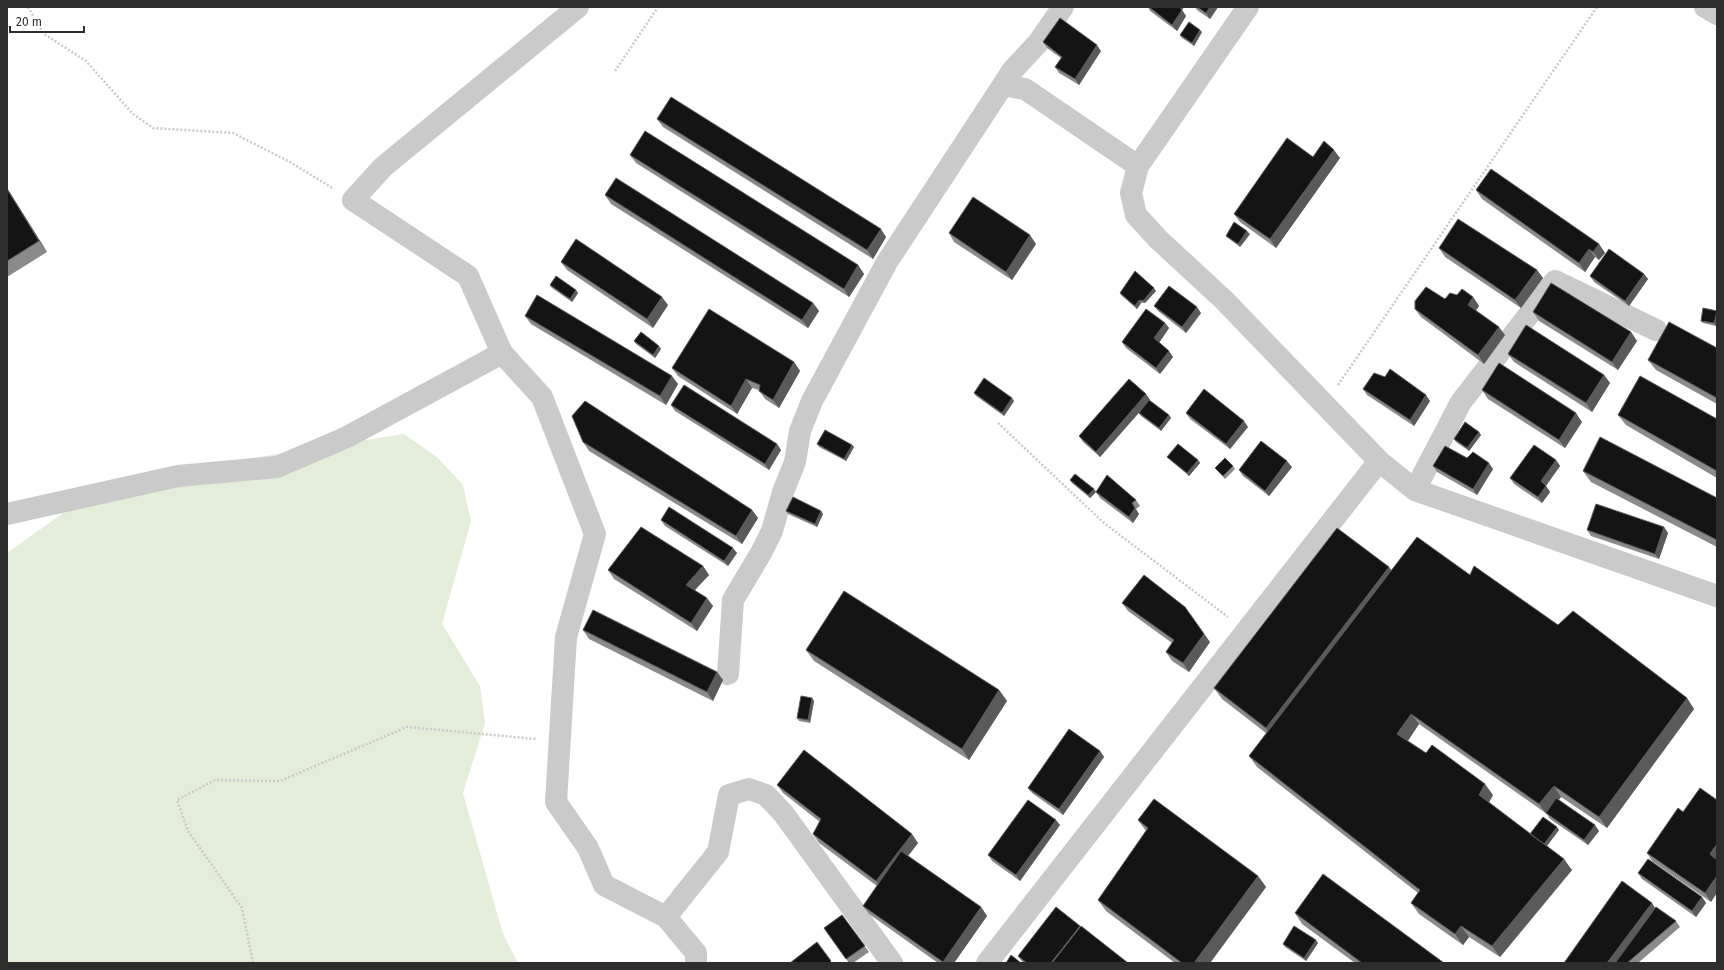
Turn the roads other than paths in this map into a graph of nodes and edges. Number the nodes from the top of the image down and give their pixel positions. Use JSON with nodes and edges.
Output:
{"nodes":[{"id":1,"x":578,"y":7,"type":"edge"},
{"id":2,"x":1063,"y":7,"type":"edge"},
{"id":3,"x":1248,"y":7,"type":"edge"},
{"id":4,"x":1705,"y":7,"type":"edge"},
{"id":5,"x":1717,"y":14,"type":"edge"},
{"id":6,"x":1003,"y":85,"type":"junction"},
{"id":7,"x":1138,"y":166,"type":"junction"},
{"id":8,"x":1656,"y":330,"type":"dead end"},
{"id":9,"x":502,"y":353,"type":"junction"},
{"id":10,"x":1379,"y":461,"type":"junction"},
{"id":11,"x":1415,"y":490,"type":"junction"},
{"id":12,"x":7,"y":514,"type":"edge"},
{"id":13,"x":1717,"y":596,"type":"edge"},
{"id":14,"x":728,"y":674,"type":"dead end"},
{"id":15,"x":666,"y":917,"type":"junction"},
{"id":16,"x":696,"y":963,"type":"edge"},
{"id":17,"x":892,"y":963,"type":"edge"},
{"id":18,"x":987,"y":963,"type":"edge"}],
"edges":[{"from":1,"to":9,"type":"street"},
{"from":2,"to":6,"type":"street"},
{"from":3,"to":7,"type":"street"},
{"from":4,"to":5,"type":"street"},
{"from":6,"to":7,"type":"street"},
{"from":6,"to":14,"type":"street"},
{"from":7,"to":10,"type":"street"},
{"from":8,"to":11,"type":"street"},
{"from":9,"to":12,"type":"street"},
{"from":9,"to":15,"type":"street"},
{"from":10,"to":11,"type":"street"},
{"from":10,"to":18,"type":"street"},
{"from":11,"to":13,"type":"street"},
{"from":15,"to":16,"type":"street"},
{"from":15,"to":17,"type":"street"}]}
